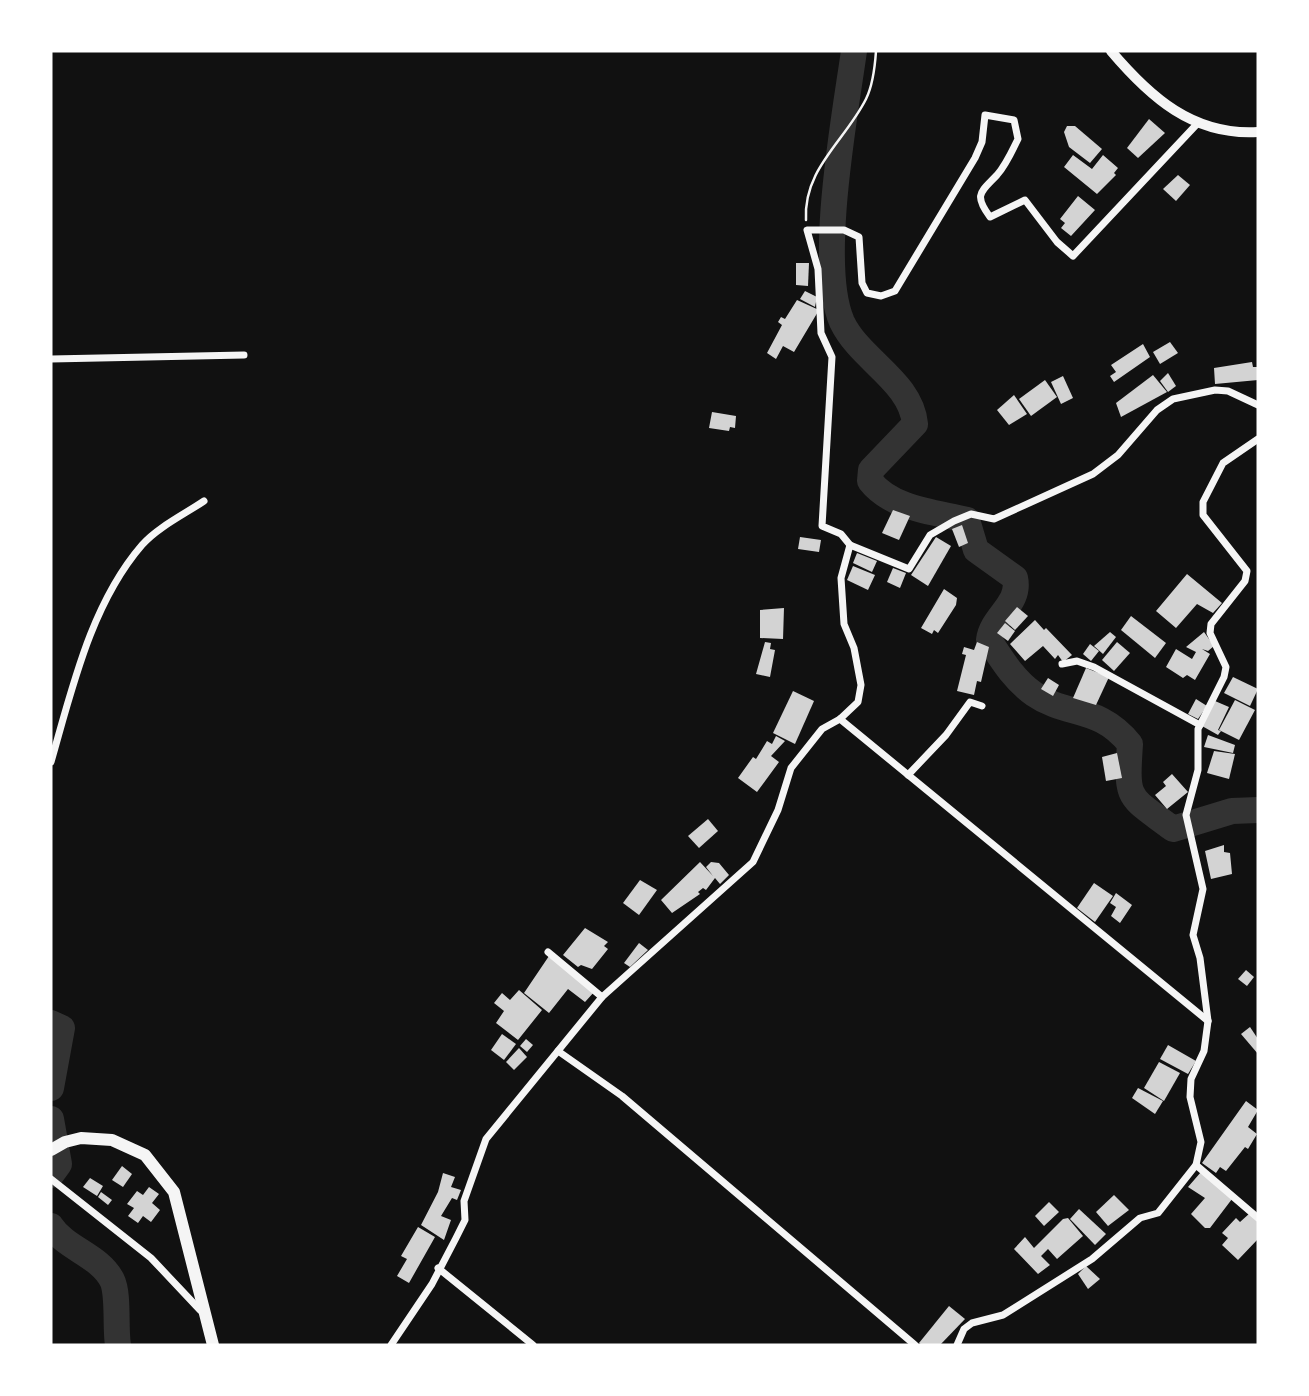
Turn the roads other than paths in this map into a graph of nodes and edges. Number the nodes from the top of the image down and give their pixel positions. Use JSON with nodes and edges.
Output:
{"nodes":[{"id":1,"x":1111,"y":51,"type":"edge"},
{"id":2,"x":1197,"y":124,"type":"junction"},
{"id":3,"x":1258,"y":132,"type":"edge"},
{"id":4,"x":244,"y":355,"type":"dead end"},
{"id":5,"x":51,"y":359,"type":"edge"},
{"id":6,"x":1258,"y":405,"type":"edge"},
{"id":7,"x":1258,"y":439,"type":"edge"},
{"id":8,"x":204,"y":501,"type":"dead end"},
{"id":9,"x":850,"y":545,"type":"junction"},
{"id":10,"x":1062,"y":664,"type":"dead end"},
{"id":11,"x":982,"y":706,"type":"dead end"},
{"id":12,"x":840,"y":719,"type":"junction"},
{"id":13,"x":1200,"y":725,"type":"junction"},
{"id":14,"x":51,"y":762,"type":"edge"},
{"id":15,"x":908,"y":775,"type":"junction"},
{"id":16,"x":548,"y":952,"type":"dead end"},
{"id":17,"x":602,"y":997,"type":"junction"},
{"id":18,"x":1208,"y":1021,"type":"junction"},
{"id":19,"x":558,"y":1051,"type":"junction"},
{"id":20,"x":51,"y":1150,"type":"edge"},
{"id":21,"x":1196,"y":1165,"type":"junction"},
{"id":22,"x":51,"y":1179,"type":"edge"},
{"id":23,"x":1258,"y":1218,"type":"edge"},
{"id":24,"x":438,"y":1268,"type":"junction"},
{"id":25,"x":205,"y":1316,"type":"junction"},
{"id":26,"x":212,"y":1345,"type":"edge"},
{"id":27,"x":391,"y":1345,"type":"edge"},
{"id":28,"x":533,"y":1345,"type":"edge"},
{"id":29,"x":915,"y":1345,"type":"edge"},
{"id":30,"x":957,"y":1345,"type":"edge"}],
"edges":[{"from":1,"to":2,"type":"street"},
{"from":2,"to":3,"type":"street"},
{"from":2,"to":9,"type":"street"},
{"from":4,"to":5,"type":"street"},
{"from":6,"to":9,"type":"street"},
{"from":7,"to":13,"type":"street"},
{"from":8,"to":14,"type":"street"},
{"from":9,"to":12,"type":"street"},
{"from":10,"to":13,"type":"street"},
{"from":11,"to":15,"type":"street"},
{"from":12,"to":15,"type":"street"},
{"from":12,"to":17,"type":"street"},
{"from":13,"to":18,"type":"street"},
{"from":15,"to":18,"type":"street"},
{"from":16,"to":17,"type":"street"},
{"from":17,"to":19,"type":"street"},
{"from":18,"to":21,"type":"street"},
{"from":19,"to":24,"type":"street"},
{"from":19,"to":29,"type":"street"},
{"from":20,"to":25,"type":"highway"},
{"from":21,"to":23,"type":"street"},
{"from":21,"to":30,"type":"street"},
{"from":22,"to":25,"type":"street"},
{"from":24,"to":27,"type":"street"},
{"from":24,"to":28,"type":"street"},
{"from":25,"to":26,"type":"highway"}]}
